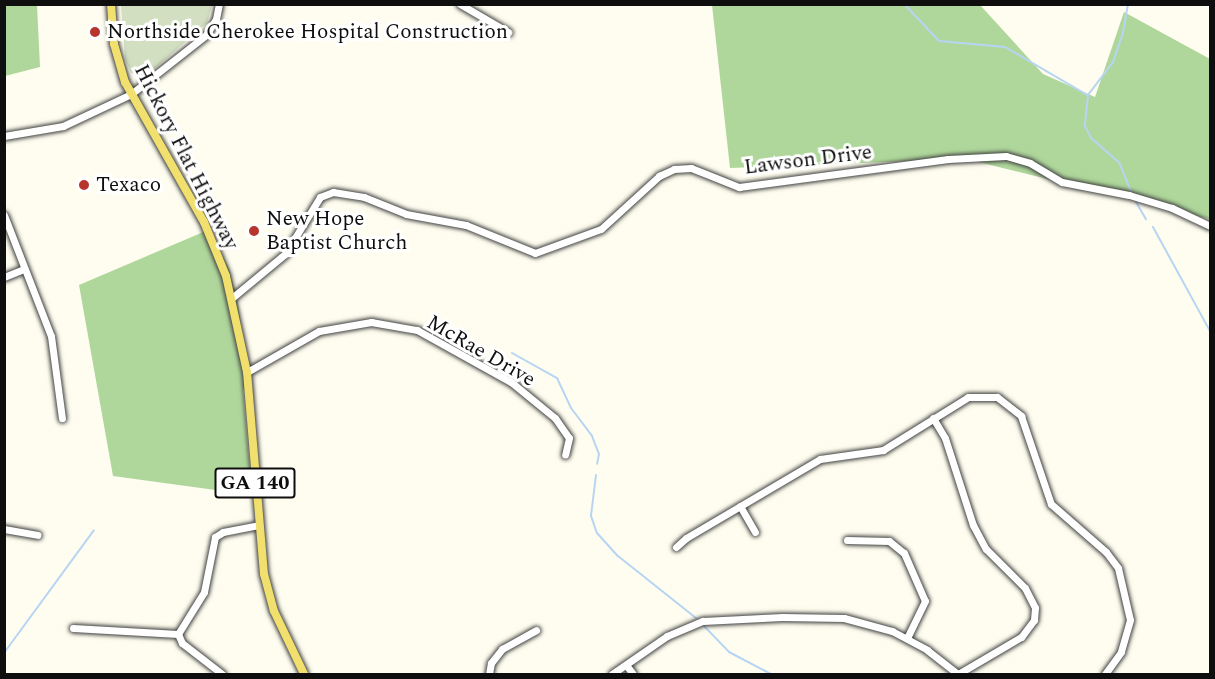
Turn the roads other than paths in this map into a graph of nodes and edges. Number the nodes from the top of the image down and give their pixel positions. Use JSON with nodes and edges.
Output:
{"nodes":[{"id":1,"x":111,"y":4,"type":"edge"},
{"id":2,"x":219,"y":4,"type":"edge"},
{"id":3,"x":460,"y":4,"type":"edge"},
{"id":4,"x":508,"y":32,"type":"dead end"},
{"id":5,"x":131,"y":94,"type":"junction"},
{"id":6,"x":4,"y":136,"type":"edge"},
{"id":7,"x":4,"y":215,"type":"edge"},
{"id":8,"x":1210,"y":226,"type":"edge"},
{"id":9,"x":24,"y":269,"type":"junction"},
{"id":10,"x":4,"y":277,"type":"edge"},
{"id":11,"x":232,"y":297,"type":"junction"},
{"id":12,"x":247,"y":372,"type":"junction"},
{"id":13,"x":62,"y":417,"type":"dead end"},
{"id":14,"x":933,"y":418,"type":"junction"},
{"id":15,"x":566,"y":455,"type":"dead end"},
{"id":16,"x":740,"y":506,"type":"junction"},
{"id":17,"x":258,"y":525,"type":"junction"},
{"id":18,"x":4,"y":530,"type":"edge"},
{"id":19,"x":755,"y":532,"type":"dead end"},
{"id":20,"x":37,"y":535,"type":"dead end"},
{"id":21,"x":847,"y":540,"type":"dead end"},
{"id":22,"x":676,"y":547,"type":"dead end"},
{"id":23,"x":72,"y":628,"type":"dead end"},
{"id":24,"x":536,"y":630,"type":"dead end"},
{"id":25,"x":178,"y":634,"type":"junction"},
{"id":26,"x":907,"y":639,"type":"junction"},
{"id":27,"x":626,"y":665,"type":"junction"},
{"id":28,"x":958,"y":674,"type":"edge"},
{"id":29,"x":222,"y":675,"type":"edge"},
{"id":30,"x":304,"y":675,"type":"edge"},
{"id":31,"x":489,"y":675,"type":"edge"},
{"id":32,"x":612,"y":675,"type":"edge"},
{"id":33,"x":633,"y":675,"type":"edge"},
{"id":34,"x":1105,"y":675,"type":"edge"}],
"edges":[{"from":1,"to":5,"type":"main road","name":"Hickory Flat Highway","number":"GA 140"},
{"from":2,"to":5,"type":"street"},
{"from":3,"to":4,"type":"street"},
{"from":5,"to":6,"type":"street"},
{"from":5,"to":11,"type":"main road","name":"Hickory Flat Highway","number":"GA 140"},
{"from":7,"to":9,"type":"street"},
{"from":8,"to":11,"type":"street","name":"Lawson Drive"},
{"from":9,"to":10,"type":"street"},
{"from":9,"to":13,"type":"street"},
{"from":11,"to":12,"type":"main road","name":"Hickory Flat Highway","number":"GA 140"},
{"from":12,"to":15,"type":"street","name":"McRae Drive"},
{"from":12,"to":17,"type":"main road","name":"Hickory Flat Highway","number":"GA 140"},
{"from":14,"to":16,"type":"street"},
{"from":14,"to":28,"type":"street"},
{"from":14,"to":34,"type":"street"},
{"from":16,"to":19,"type":"street"},
{"from":16,"to":22,"type":"street"},
{"from":17,"to":25,"type":"street"},
{"from":17,"to":30,"type":"main road","name":"Hickory Flat Highway","number":"GA 140"},
{"from":18,"to":20,"type":"street"},
{"from":21,"to":26,"type":"street"},
{"from":23,"to":25,"type":"street"},
{"from":24,"to":31,"type":"street"},
{"from":25,"to":29,"type":"street"},
{"from":26,"to":27,"type":"street"},
{"from":26,"to":28,"type":"street"},
{"from":27,"to":32,"type":"street"},
{"from":27,"to":33,"type":"street"}]}
